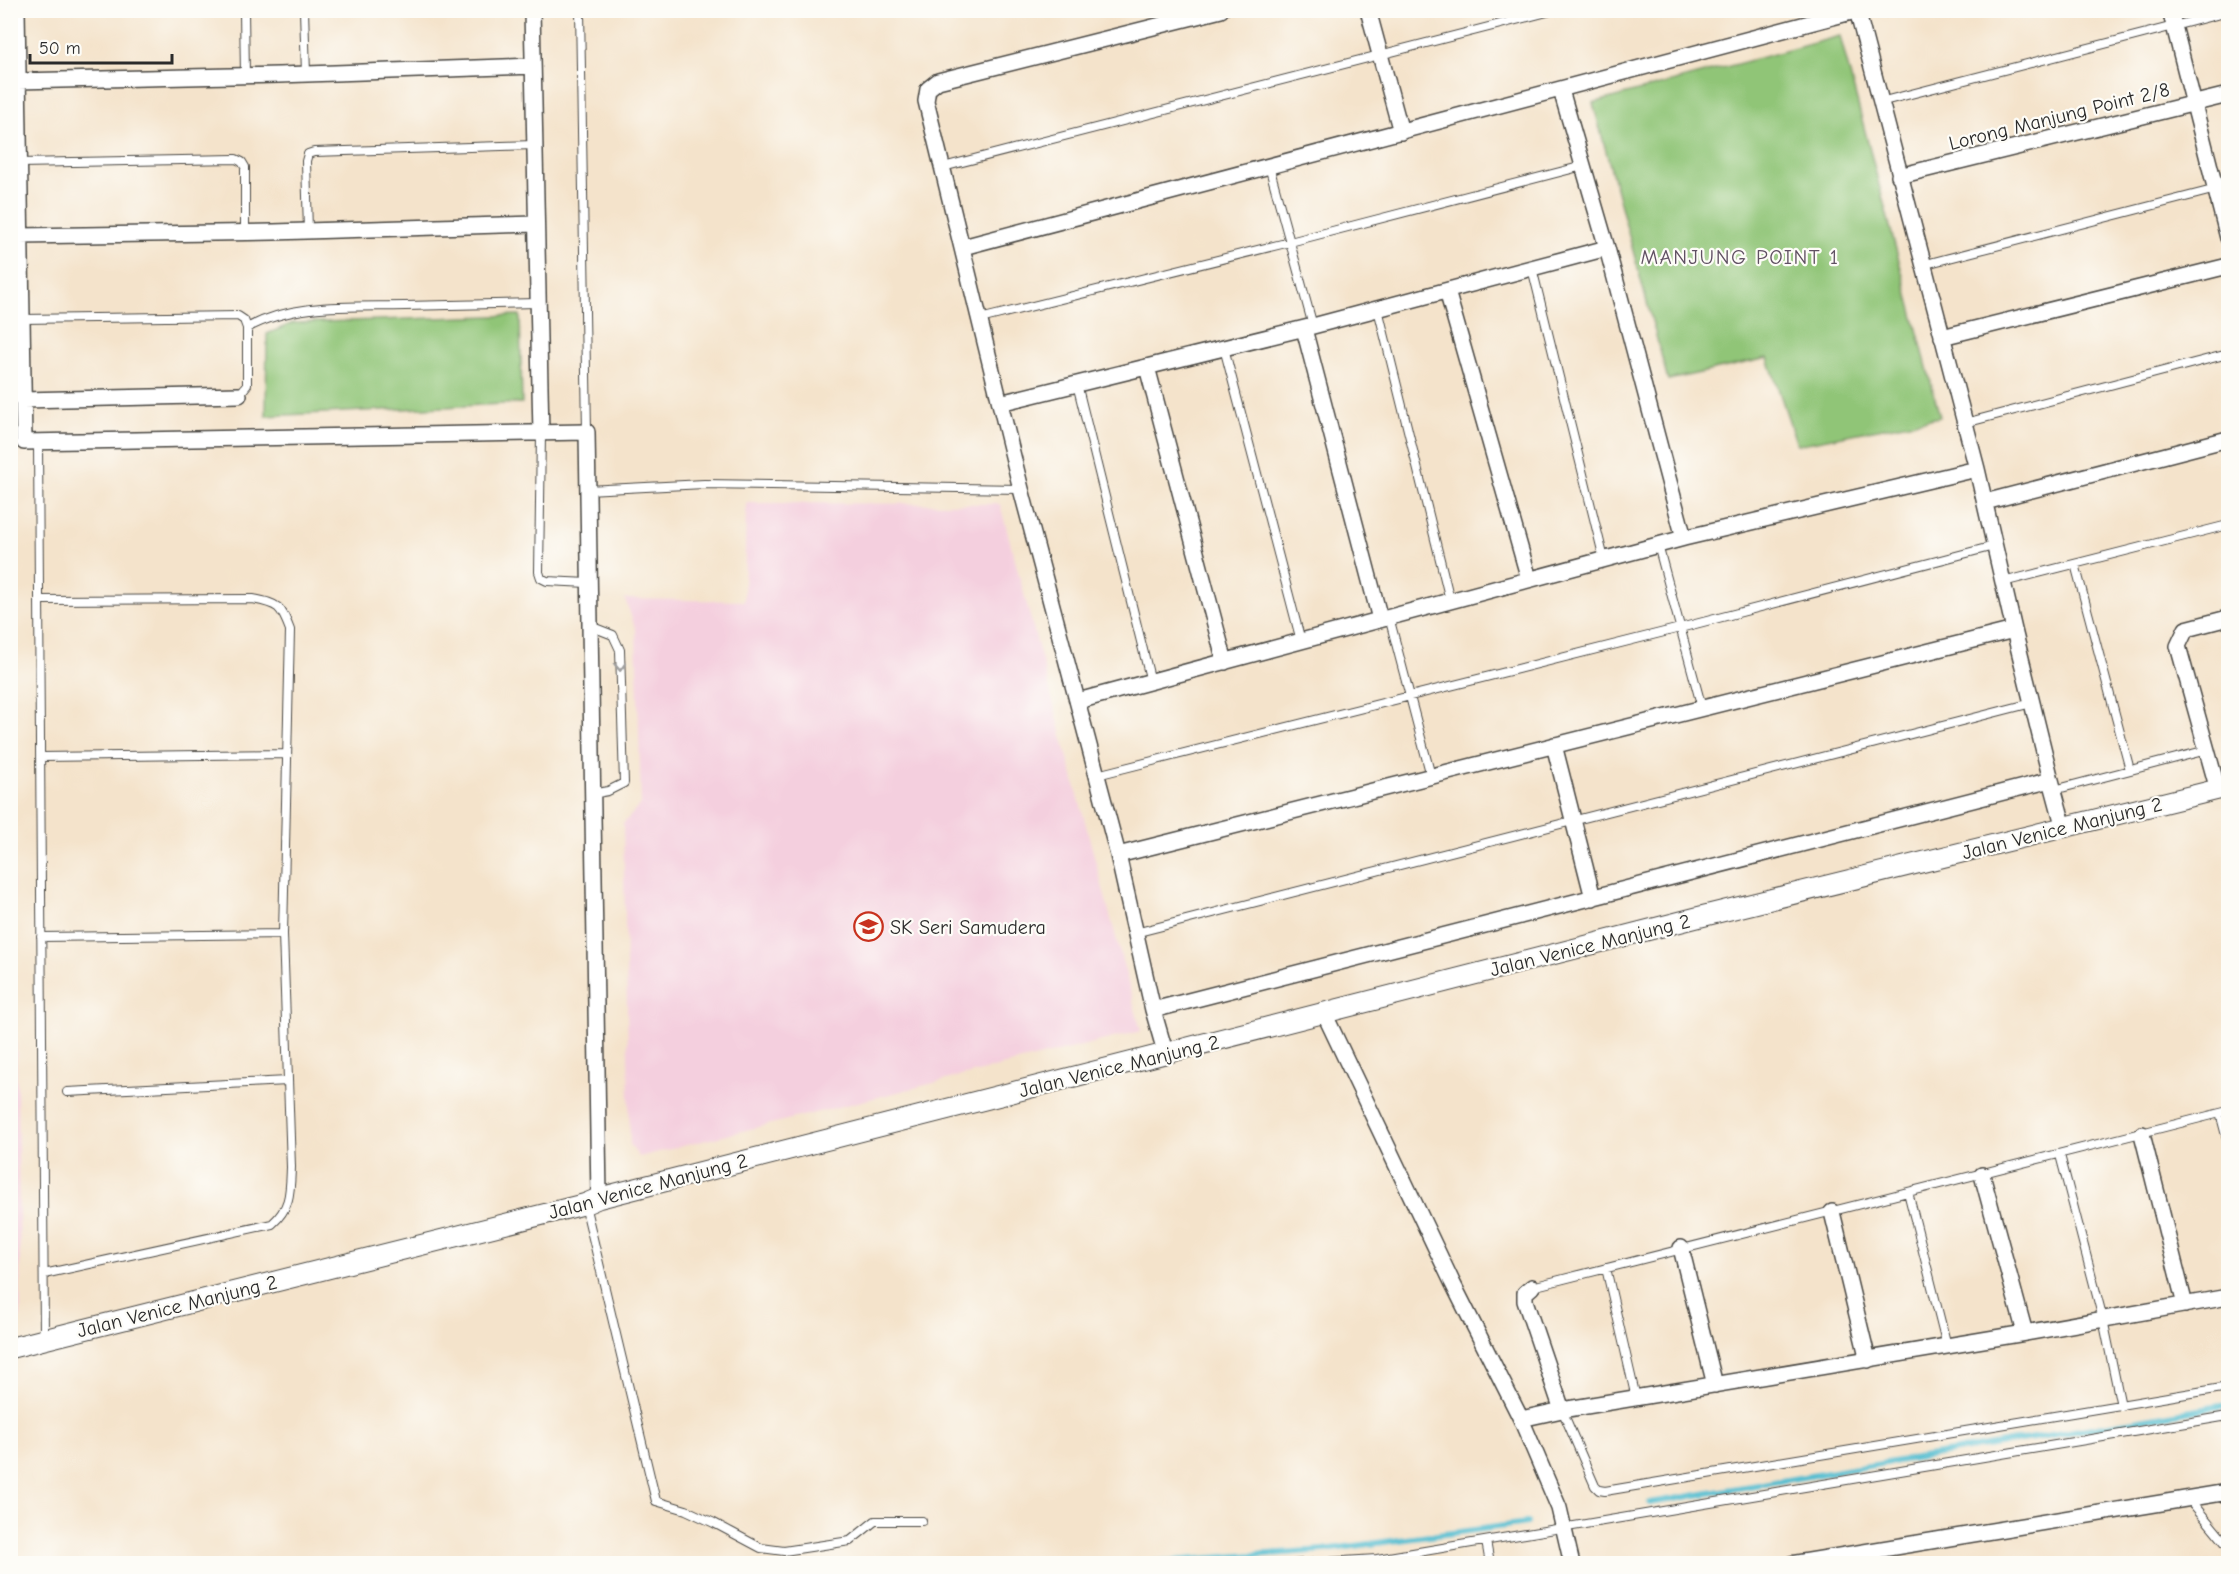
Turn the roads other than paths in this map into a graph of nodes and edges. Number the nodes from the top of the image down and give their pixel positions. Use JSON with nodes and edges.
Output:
{"nodes":[{"id":1,"x":17,"y":10,"type":"edge"},
{"id":2,"x":244,"y":10,"type":"edge"},
{"id":3,"x":304,"y":10,"type":"edge"},
{"id":4,"x":532,"y":10,"type":"edge"},
{"id":5,"x":580,"y":10,"type":"edge"},
{"id":6,"x":1221,"y":10,"type":"edge"},
{"id":7,"x":1368,"y":10,"type":"edge"},
{"id":8,"x":1555,"y":10,"type":"edge"},
{"id":9,"x":2170,"y":10,"type":"edge"},
{"id":10,"x":1858,"y":11,"type":"edge"},
{"id":11,"x":2229,"y":12,"type":"edge"},
{"id":12,"x":2175,"y":26,"type":"junction"},
{"id":13,"x":1381,"y":56,"type":"junction"},
{"id":14,"x":533,"y":66,"type":"junction"},
{"id":15,"x":306,"y":74,"type":"junction"},
{"id":16,"x":245,"y":76,"type":"junction"},
{"id":17,"x":18,"y":81,"type":"junction"},
{"id":18,"x":1561,"y":90,"type":"junction"},
{"id":19,"x":2229,"y":96,"type":"edge"},
{"id":20,"x":1880,"y":102,"type":"junction"},
{"id":21,"x":2195,"y":104,"type":"junction"},
{"id":22,"x":1401,"y":132,"type":"junction"},
{"id":23,"x":535,"y":145,"type":"junction"},
{"id":24,"x":19,"y":163,"type":"junction"},
{"id":25,"x":1269,"y":166,"type":"junction"},
{"id":26,"x":1583,"y":166,"type":"junction"},
{"id":27,"x":943,"y":167,"type":"junction"},
{"id":28,"x":1899,"y":176,"type":"junction"},
{"id":29,"x":2222,"y":187,"type":"edge"},
{"id":30,"x":536,"y":224,"type":"junction"},
{"id":31,"x":308,"y":231,"type":"junction"},
{"id":32,"x":245,"y":233,"type":"junction"},
{"id":33,"x":20,"y":236,"type":"junction"},
{"id":34,"x":2229,"y":238,"type":"edge"},
{"id":35,"x":1290,"y":242,"type":"junction"},
{"id":36,"x":963,"y":247,"type":"junction"},
{"id":37,"x":1607,"y":248,"type":"junction"},
{"id":38,"x":1922,"y":265,"type":"junction"},
{"id":39,"x":2229,"y":266,"type":"edge"},
{"id":40,"x":1532,"y":268,"type":"junction"},
{"id":41,"x":1448,"y":291,"type":"junction"},
{"id":42,"x":539,"y":303,"type":"junction"},
{"id":43,"x":1378,"y":309,"type":"junction"},
{"id":44,"x":22,"y":319,"type":"junction"},
{"id":45,"x":980,"y":319,"type":"junction"},
{"id":46,"x":1308,"y":327,"type":"junction"},
{"id":47,"x":247,"y":328,"type":"junction"},
{"id":48,"x":1942,"y":337,"type":"junction"},
{"id":49,"x":1224,"y":348,"type":"junction"},
{"id":50,"x":2229,"y":354,"type":"edge"},
{"id":51,"x":1147,"y":368,"type":"junction"},
{"id":52,"x":1077,"y":384,"type":"junction"},
{"id":53,"x":239,"y":395,"type":"joint"},
{"id":54,"x":23,"y":400,"type":"junction"},
{"id":55,"x":1000,"y":403,"type":"junction"},
{"id":56,"x":1965,"y":423,"type":"junction"},
{"id":57,"x":587,"y":432,"type":"junction"},
{"id":58,"x":541,"y":434,"type":"junction"},
{"id":59,"x":2229,"y":440,"type":"edge"},
{"id":60,"x":38,"y":442,"type":"junction"},
{"id":61,"x":1977,"y":469,"type":"junction"},
{"id":62,"x":1021,"y":489,"type":"junction"},
{"id":63,"x":587,"y":490,"type":"junction"},
{"id":64,"x":1985,"y":502,"type":"junction"},
{"id":65,"x":2229,"y":525,"type":"edge"},
{"id":66,"x":1684,"y":538,"type":"junction"},
{"id":67,"x":1658,"y":545,"type":"junction"},
{"id":68,"x":1994,"y":546,"type":"junction"},
{"id":69,"x":1604,"y":559,"type":"junction"},
{"id":70,"x":2075,"y":564,"type":"junction"},
{"id":71,"x":1529,"y":579,"type":"junction"},
{"id":72,"x":2003,"y":582,"type":"junction"},
{"id":73,"x":588,"y":583,"type":"junction"},
{"id":74,"x":39,"y":600,"type":"junction"},
{"id":75,"x":1450,"y":600,"type":"junction"},
{"id":76,"x":1384,"y":618,"type":"junction"},
{"id":77,"x":2229,"y":618,"type":"edge"},
{"id":78,"x":589,"y":626,"type":"junction"},
{"id":79,"x":1680,"y":628,"type":"junction"},
{"id":80,"x":2014,"y":630,"type":"junction"},
{"id":81,"x":1301,"y":641,"type":"junction"},
{"id":82,"x":1225,"y":662,"type":"junction"},
{"id":83,"x":1151,"y":682,"type":"junction"},
{"id":84,"x":1410,"y":697,"type":"junction"},
{"id":85,"x":1078,"y":701,"type":"junction"},
{"id":86,"x":2032,"y":703,"type":"junction"},
{"id":87,"x":1702,"y":708,"type":"junction"},
{"id":88,"x":1554,"y":745,"type":"junction"},
{"id":89,"x":2207,"y":750,"type":"junction"},
{"id":90,"x":287,"y":754,"type":"junction"},
{"id":91,"x":40,"y":757,"type":"junction"},
{"id":92,"x":2130,"y":770,"type":"junction"},
{"id":93,"x":1097,"y":775,"type":"junction"},
{"id":94,"x":1431,"y":776,"type":"junction"},
{"id":95,"x":2053,"y":785,"type":"junction"},
{"id":96,"x":2223,"y":789,"type":"edge"},
{"id":97,"x":592,"y":794,"type":"junction"},
{"id":98,"x":1573,"y":822,"type":"junction"},
{"id":99,"x":2064,"y":828,"type":"junction"},
{"id":100,"x":1118,"y":855,"type":"junction"},
{"id":101,"x":1593,"y":898,"type":"junction"},
{"id":102,"x":1135,"y":933,"type":"junction"},
{"id":103,"x":283,"y":934,"type":"junction"},
{"id":104,"x":41,"y":937,"type":"junction"},
{"id":105,"x":1153,"y":1010,"type":"junction"},
{"id":106,"x":1324,"y":1013,"type":"junction"},
{"id":107,"x":1166,"y":1055,"type":"junction"},
{"id":108,"x":288,"y":1081,"type":"junction"},
{"id":109,"x":67,"y":1092,"type":"dead end"},
{"id":110,"x":2224,"y":1112,"type":"edge"},
{"id":111,"x":2142,"y":1134,"type":"junction"},
{"id":112,"x":2229,"y":1143,"type":"edge"},
{"id":113,"x":2060,"y":1155,"type":"junction"},
{"id":114,"x":1982,"y":1175,"type":"junction"},
{"id":115,"x":1908,"y":1192,"type":"junction"},
{"id":116,"x":592,"y":1201,"type":"junction"},
{"id":117,"x":1832,"y":1212,"type":"junction"},
{"id":118,"x":1681,"y":1248,"type":"junction"},
{"id":119,"x":1606,"y":1268,"type":"junction"},
{"id":120,"x":44,"y":1274,"type":"junction"},
{"id":121,"x":1532,"y":1287,"type":"joint"},
{"id":122,"x":2229,"y":1297,"type":"edge"},
{"id":123,"x":2185,"y":1305,"type":"junction"},
{"id":124,"x":2103,"y":1319,"type":"junction"},
{"id":125,"x":2025,"y":1333,"type":"junction"},
{"id":126,"x":44,"y":1339,"type":"junction"},
{"id":127,"x":1947,"y":1346,"type":"junction"},
{"id":128,"x":10,"y":1348,"type":"edge"},
{"id":129,"x":1868,"y":1360,"type":"junction"},
{"id":130,"x":1715,"y":1385,"type":"junction"},
{"id":131,"x":2229,"y":1387,"type":"edge"},
{"id":132,"x":1636,"y":1398,"type":"junction"},
{"id":133,"x":2121,"y":1406,"type":"junction"},
{"id":134,"x":1562,"y":1410,"type":"junction"},
{"id":135,"x":2229,"y":1416,"type":"edge"},
{"id":136,"x":1521,"y":1419,"type":"junction"},
{"id":137,"x":2229,"y":1492,"type":"edge"},
{"id":138,"x":2189,"y":1498,"type":"junction"},
{"id":139,"x":922,"y":1521,"type":"dead end"},
{"id":140,"x":1563,"y":1528,"type":"junction"},
{"id":141,"x":1486,"y":1541,"type":"junction"},
{"id":142,"x":2229,"y":1546,"type":"edge"},
{"id":143,"x":1293,"y":1563,"type":"edge"},
{"id":144,"x":1490,"y":1563,"type":"edge"},
{"id":145,"x":1572,"y":1563,"type":"edge"},
{"id":146,"x":1791,"y":1563,"type":"edge"}],
"edges":[{"from":1,"to":17,"type":"street"},
{"from":2,"to":16,"type":"lane"},
{"from":3,"to":15,"type":"lane"},
{"from":4,"to":14,"type":"street"},
{"from":5,"to":57,"type":"lane"},
{"from":6,"to":27,"type":"street"},
{"from":7,"to":13,"type":"street"},
{"from":8,"to":13,"type":"lane"},
{"from":9,"to":12,"type":"street"},
{"from":10,"to":18,"type":"street"},
{"from":10,"to":20,"type":"street"},
{"from":11,"to":12,"type":"lane"},
{"from":12,"to":20,"type":"lane"},
{"from":12,"to":21,"type":"street"},
{"from":13,"to":22,"type":"street"},
{"from":13,"to":27,"type":"lane"},
{"from":14,"to":15,"type":"street"},
{"from":14,"to":23,"type":"street"},
{"from":15,"to":16,"type":"street"},
{"from":16,"to":17,"type":"street"},
{"from":17,"to":24,"type":"street"},
{"from":18,"to":22,"type":"street"},
{"from":18,"to":26,"type":"street"},
{"from":19,"to":21,"type":"street","name":"Lorong Manjung Point 2/8"},
{"from":20,"to":28,"type":"street"},
{"from":21,"to":28,"type":"street","name":"Lorong Manjung Point 2/8"},
{"from":21,"to":29,"type":"street"},
{"from":22,"to":25,"type":"street"},
{"from":23,"to":30,"type":"street"},
{"from":23,"to":31,"type":"lane"},
{"from":24,"to":32,"type":"lane"},
{"from":24,"to":33,"type":"street"},
{"from":25,"to":35,"type":"lane"},
{"from":25,"to":36,"type":"street"},
{"from":26,"to":35,"type":"lane"},
{"from":26,"to":37,"type":"street"},
{"from":27,"to":36,"type":"street"},
{"from":28,"to":38,"type":"street"},
{"from":29,"to":34,"type":"street"},
{"from":29,"to":38,"type":"lane"},
{"from":30,"to":31,"type":"street"},
{"from":30,"to":42,"type":"street"},
{"from":31,"to":32,"type":"street"},
{"from":32,"to":33,"type":"street"},
{"from":33,"to":44,"type":"street"},
{"from":35,"to":45,"type":"lane"},
{"from":35,"to":46,"type":"lane"},
{"from":36,"to":45,"type":"street"},
{"from":37,"to":40,"type":"street"},
{"from":37,"to":66,"type":"street"},
{"from":38,"to":48,"type":"street"},
{"from":39,"to":48,"type":"street"},
{"from":40,"to":41,"type":"street"},
{"from":40,"to":69,"type":"lane"},
{"from":41,"to":43,"type":"street"},
{"from":41,"to":71,"type":"street"},
{"from":42,"to":47,"type":"lane"},
{"from":42,"to":58,"type":"street"},
{"from":43,"to":46,"type":"street"},
{"from":43,"to":75,"type":"lane"},
{"from":44,"to":47,"type":"lane"},
{"from":44,"to":54,"type":"street"},
{"from":45,"to":55,"type":"street"},
{"from":46,"to":49,"type":"street"},
{"from":46,"to":76,"type":"street"},
{"from":47,"to":53,"type":"lane"},
{"from":48,"to":56,"type":"street"},
{"from":49,"to":51,"type":"street"},
{"from":49,"to":81,"type":"lane"},
{"from":50,"to":56,"type":"lane"},
{"from":51,"to":52,"type":"street"},
{"from":51,"to":82,"type":"street"},
{"from":52,"to":55,"type":"street"},
{"from":52,"to":83,"type":"lane"},
{"from":53,"to":54,"type":"street"},
{"from":54,"to":60,"type":"street"},
{"from":55,"to":62,"type":"street"},
{"from":56,"to":61,"type":"street"},
{"from":57,"to":58,"type":"street"},
{"from":57,"to":63,"type":"street"},
{"from":58,"to":60,"type":"street"},
{"from":58,"to":73,"type":"lane"},
{"from":59,"to":64,"type":"street"},
{"from":60,"to":74,"type":"lane"},
{"from":61,"to":64,"type":"street"},
{"from":61,"to":66,"type":"street"},
{"from":62,"to":63,"type":"lane"},
{"from":62,"to":85,"type":"street"},
{"from":63,"to":73,"type":"street"},
{"from":64,"to":68,"type":"street"},
{"from":65,"to":70,"type":"lane"},
{"from":66,"to":67,"type":"street"},
{"from":67,"to":69,"type":"street"},
{"from":67,"to":79,"type":"lane"},
{"from":68,"to":72,"type":"street"},
{"from":68,"to":79,"type":"lane"},
{"from":69,"to":71,"type":"street"},
{"from":70,"to":72,"type":"lane"},
{"from":70,"to":92,"type":"lane"},
{"from":71,"to":75,"type":"street"},
{"from":72,"to":80,"type":"street"},
{"from":73,"to":78,"type":"street"},
{"from":74,"to":90,"type":"lane"},
{"from":74,"to":91,"type":"lane"},
{"from":75,"to":76,"type":"street"},
{"from":76,"to":81,"type":"street"},
{"from":76,"to":84,"type":"lane"},
{"from":77,"to":89,"type":"street"},
{"from":78,"to":97,"type":"street"},
{"from":78,"to":97,"type":"lane","one_way":true},
{"from":79,"to":84,"type":"lane"},
{"from":79,"to":87,"type":"lane"},
{"from":80,"to":86,"type":"street"},
{"from":80,"to":87,"type":"street"},
{"from":81,"to":82,"type":"street"},
{"from":82,"to":83,"type":"street"},
{"from":83,"to":85,"type":"street"},
{"from":84,"to":93,"type":"lane"},
{"from":84,"to":94,"type":"lane"},
{"from":85,"to":93,"type":"street"},
{"from":86,"to":95,"type":"street"},
{"from":86,"to":98,"type":"lane"},
{"from":87,"to":88,"type":"street"},
{"from":88,"to":94,"type":"street"},
{"from":88,"to":98,"type":"street"},
{"from":89,"to":92,"type":"lane"},
{"from":89,"to":96,"type":"street"},
{"from":90,"to":91,"type":"lane"},
{"from":90,"to":103,"type":"lane"},
{"from":91,"to":104,"type":"lane"},
{"from":92,"to":95,"type":"lane"},
{"from":93,"to":100,"type":"street"},
{"from":94,"to":100,"type":"street"},
{"from":95,"to":99,"type":"street"},
{"from":95,"to":101,"type":"street"},
{"from":96,"to":99,"type":"street","name":"Jalan Venice Manjung 2"},
{"from":97,"to":116,"type":"street"},
{"from":98,"to":101,"type":"street"},
{"from":98,"to":102,"type":"lane"},
{"from":99,"to":106,"type":"street","name":"Jalan Venice Manjung 2"},
{"from":100,"to":102,"type":"street"},
{"from":101,"to":105,"type":"street"},
{"from":102,"to":105,"type":"street"},
{"from":103,"to":104,"type":"lane"},
{"from":103,"to":108,"type":"lane"},
{"from":104,"to":120,"type":"lane"},
{"from":105,"to":107,"type":"street"},
{"from":106,"to":107,"type":"street","name":"Jalan Venice Manjung 2"},
{"from":106,"to":136,"type":"street"},
{"from":107,"to":116,"type":"street","name":"Jalan Venice Manjung 2"},
{"from":108,"to":109,"type":"lane"},
{"from":108,"to":120,"type":"lane"},
{"from":110,"to":111,"type":"lane"},
{"from":110,"to":112,"type":"lane"},
{"from":111,"to":113,"type":"lane"},
{"from":111,"to":123,"type":"street"},
{"from":113,"to":114,"type":"lane"},
{"from":113,"to":124,"type":"lane"},
{"from":114,"to":115,"type":"lane"},
{"from":114,"to":125,"type":"street"},
{"from":115,"to":117,"type":"lane"},
{"from":115,"to":127,"type":"lane"},
{"from":116,"to":126,"type":"street","name":"Jalan Venice Manjung 2"},
{"from":116,"to":139,"type":"lane"},
{"from":117,"to":118,"type":"lane"},
{"from":117,"to":129,"type":"street"},
{"from":118,"to":119,"type":"lane"},
{"from":118,"to":130,"type":"street"},
{"from":119,"to":121,"type":"lane"},
{"from":119,"to":132,"type":"lane"},
{"from":120,"to":126,"type":"lane"},
{"from":121,"to":134,"type":"street"},
{"from":122,"to":123,"type":"street"},
{"from":123,"to":124,"type":"street"},
{"from":124,"to":125,"type":"street"},
{"from":124,"to":133,"type":"lane"},
{"from":125,"to":127,"type":"street"},
{"from":126,"to":128,"type":"street","name":"Jalan Venice Manjung 2"},
{"from":127,"to":129,"type":"street"},
{"from":129,"to":130,"type":"street"},
{"from":130,"to":132,"type":"street"},
{"from":131,"to":133,"type":"lane"},
{"from":132,"to":134,"type":"street"},
{"from":133,"to":134,"type":"lane"},
{"from":134,"to":136,"type":"street"},
{"from":135,"to":140,"type":"lane"},
{"from":136,"to":140,"type":"street"},
{"from":137,"to":138,"type":"street"},
{"from":138,"to":142,"type":"lane"},
{"from":138,"to":146,"type":"street"},
{"from":140,"to":141,"type":"lane"},
{"from":140,"to":145,"type":"street"},
{"from":141,"to":143,"type":"lane"},
{"from":141,"to":144,"type":"lane"}]}
